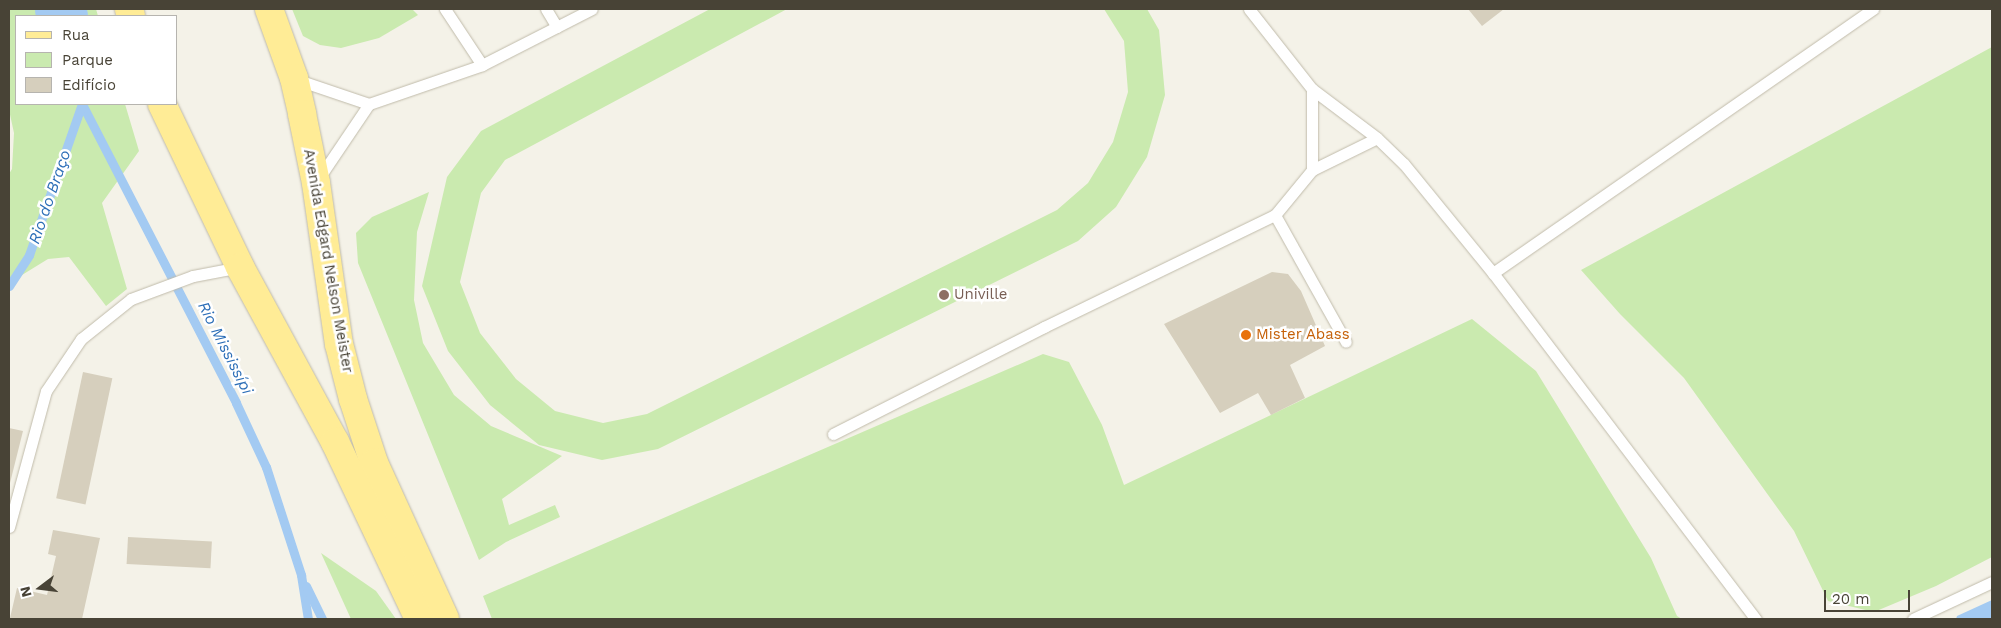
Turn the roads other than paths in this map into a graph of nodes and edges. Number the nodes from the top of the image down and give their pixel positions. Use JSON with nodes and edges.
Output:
{"nodes":[{"id":1,"x":269,"y":9,"type":"edge"},
{"id":2,"x":445,"y":9,"type":"edge"},
{"id":3,"x":546,"y":9,"type":"edge"},
{"id":4,"x":592,"y":9,"type":"edge"},
{"id":5,"x":1249,"y":9,"type":"edge"},
{"id":6,"x":1873,"y":9,"type":"edge"},
{"id":7,"x":557,"y":27,"type":"junction"},
{"id":8,"x":482,"y":65,"type":"junction"},
{"id":9,"x":294,"y":78,"type":"junction"},
{"id":10,"x":1312,"y":89,"type":"junction"},
{"id":11,"x":369,"y":104,"type":"junction"},
{"id":12,"x":162,"y":105,"type":"edge"},
{"id":13,"x":1377,"y":138,"type":"junction"},
{"id":14,"x":1312,"y":170,"type":"junction"},
{"id":15,"x":316,"y":184,"type":"junction"},
{"id":16,"x":1275,"y":215,"type":"junction"},
{"id":17,"x":240,"y":267,"type":"junction"},
{"id":18,"x":1494,"y":273,"type":"junction"},
{"id":19,"x":1346,"y":342,"type":"dead end"},
{"id":20,"x":833,"y":434,"type":"dead end"},
{"id":21,"x":9,"y":527,"type":"edge"},
{"id":22,"x":1992,"y":582,"type":"edge"},
{"id":23,"x":419,"y":619,"type":"edge"},
{"id":24,"x":445,"y":619,"type":"edge"},
{"id":25,"x":1756,"y":619,"type":"edge"},
{"id":26,"x":1913,"y":619,"type":"edge"}],
"edges":[{"from":1,"to":9,"type":"main road","name":"Avenida Edgard Nelson Meister"},
{"from":2,"to":8,"type":"lane"},
{"from":3,"to":7,"type":"lane"},
{"from":4,"to":7,"type":"lane"},
{"from":5,"to":10,"type":"lane"},
{"from":6,"to":18,"type":"lane"},
{"from":7,"to":8,"type":"lane"},
{"from":8,"to":11,"type":"lane"},
{"from":9,"to":11,"type":"lane"},
{"from":9,"to":15,"type":"main road","name":"Avenida Edgard Nelson Meister"},
{"from":10,"to":13,"type":"lane"},
{"from":10,"to":14,"type":"lane"},
{"from":11,"to":15,"type":"lane"},
{"from":12,"to":17,"type":"main road"},
{"from":13,"to":14,"type":"lane"},
{"from":13,"to":18,"type":"lane"},
{"from":14,"to":16,"type":"lane"},
{"from":15,"to":24,"type":"main road","name":"Avenida Edgard Nelson Meister"},
{"from":16,"to":19,"type":"lane"},
{"from":16,"to":20,"type":"lane"},
{"from":17,"to":21,"type":"lane"},
{"from":17,"to":23,"type":"main road"},
{"from":18,"to":25,"type":"lane"},
{"from":22,"to":26,"type":"lane"}]}
